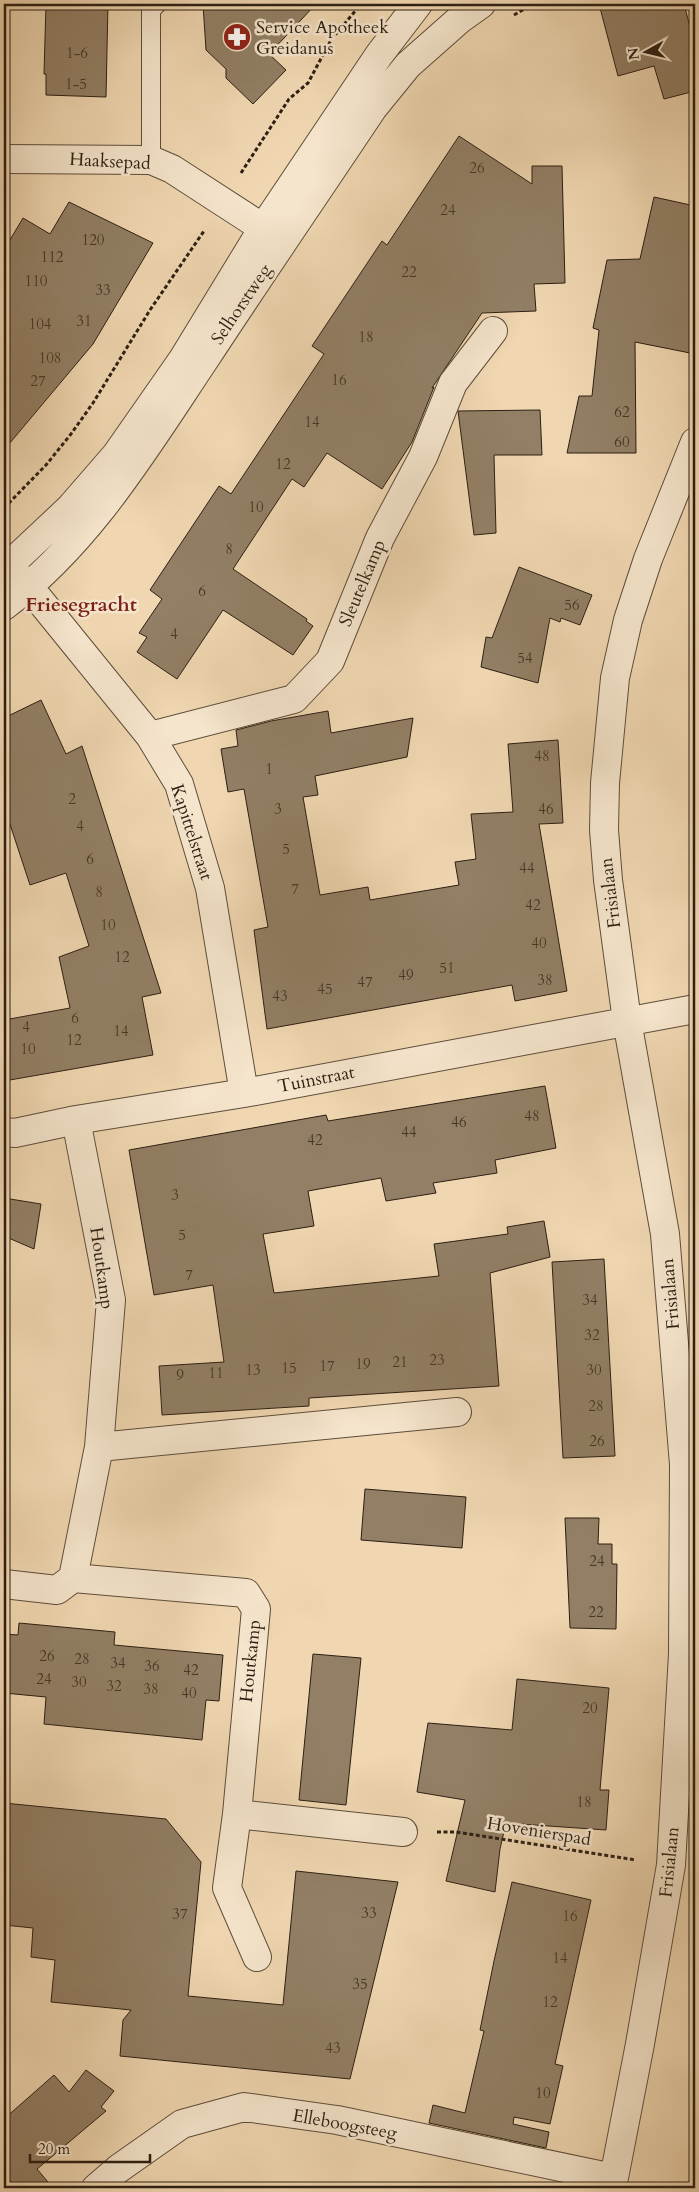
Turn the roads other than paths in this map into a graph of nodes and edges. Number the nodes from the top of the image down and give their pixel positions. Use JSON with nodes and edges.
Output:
{"nodes":[{"id":1,"x":157,"y":4,"type":"edge"},
{"id":2,"x":418,"y":4,"type":"edge"},
{"id":3,"x":481,"y":4,"type":"edge"},
{"id":4,"x":4,"y":159,"type":"edge"},
{"id":5,"x":151,"y":160,"type":"junction"},
{"id":6,"x":273,"y":234,"type":"junction"},
{"id":7,"x":493,"y":330,"type":"dead end"},
{"id":8,"x":695,"y":442,"type":"edge"},
{"id":9,"x":7,"y":568,"type":"edge"},
{"id":10,"x":29,"y":588,"type":"junction"},
{"id":11,"x":4,"y":606,"type":"edge"},
{"id":12,"x":150,"y":736,"type":"junction"},
{"id":13,"x":695,"y":1009,"type":"edge"},
{"id":14,"x":627,"y":1021,"type":"junction"},
{"id":15,"x":244,"y":1093,"type":"junction"},
{"id":16,"x":76,"y":1120,"type":"junction"},
{"id":17,"x":4,"y":1132,"type":"edge"},
{"id":18,"x":457,"y":1412,"type":"dead end"},
{"id":19,"x":99,"y":1447,"type":"junction"},
{"id":20,"x":73,"y":1578,"type":"junction"},
{"id":21,"x":4,"y":1584,"type":"edge"},
{"id":22,"x":237,"y":1814,"type":"junction"},
{"id":23,"x":403,"y":1832,"type":"road end"},
{"id":24,"x":257,"y":1957,"type":"dead end"},
{"id":25,"x":613,"y":2183,"type":"edge"},
{"id":26,"x":96,"y":2188,"type":"edge"}],
"edges":[{"from":1,"to":5,"type":"lane"},
{"from":2,"to":6,"type":"street","name":"Selhorstweg"},
{"from":3,"to":6,"type":"street","name":"Selhorstweg"},
{"from":4,"to":5,"type":"street","name":"Haaksepad"},
{"from":5,"to":6,"type":"street","name":"Haaksepad"},
{"from":6,"to":9,"type":"street","name":"Selhorstweg"},
{"from":6,"to":10,"type":"street","name":"Selhorstweg"},
{"from":7,"to":12,"type":"street","name":"Sleutelkamp"},
{"from":8,"to":14,"type":"street","name":"Frisialaan"},
{"from":9,"to":10,"type":"street","name":"Kapittelstraat"},
{"from":10,"to":11,"type":"street","name":"Selhorstweg"},
{"from":10,"to":12,"type":"street","name":"Kapittelstraat"},
{"from":12,"to":15,"type":"street","name":"Kapittelstraat"},
{"from":13,"to":14,"type":"street","name":"Tuinstraat"},
{"from":14,"to":15,"type":"street","name":"Tuinstraat"},
{"from":14,"to":25,"type":"street","name":"Frisialaan"},
{"from":15,"to":16,"type":"street","name":"Tuinstraat"},
{"from":16,"to":17,"type":"street","name":"Tuinstraat"},
{"from":16,"to":19,"type":"street","name":"Houtkamp"},
{"from":18,"to":19,"type":"street"},
{"from":19,"to":20,"type":"street","name":"Houtkamp"},
{"from":20,"to":21,"type":"street"},
{"from":20,"to":22,"type":"street","name":"Houtkamp"},
{"from":22,"to":23,"type":"street"},
{"from":22,"to":24,"type":"street","name":"Houtkamp"},
{"from":25,"to":26,"type":"street","name":"Elleboogsteeg"}]}
